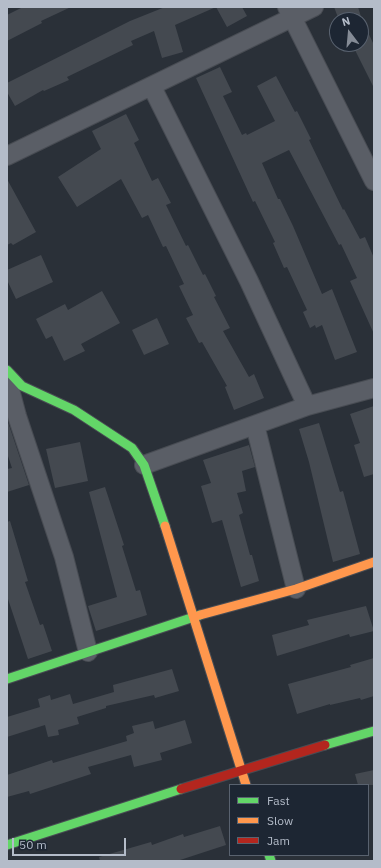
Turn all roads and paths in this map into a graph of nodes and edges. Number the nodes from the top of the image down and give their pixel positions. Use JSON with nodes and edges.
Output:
{"nodes":[{"id":1,"x":314,"y":7,"type":"edge"},
{"id":2,"x":290,"y":13,"type":"edge"},
{"id":3,"x":152,"y":87,"type":"junction"},
{"id":4,"x":7,"y":156,"type":"edge"},
{"id":5,"x":374,"y":181,"type":"edge"},
{"id":6,"x":7,"y":370,"type":"edge"},
{"id":7,"x":7,"y":378,"type":"edge"},
{"id":8,"x":374,"y":388,"type":"edge"},
{"id":9,"x":307,"y":406,"type":"junction"},
{"id":10,"x":255,"y":425,"type":"junction"},
{"id":11,"x":144,"y":465,"type":"junction"},
{"id":12,"x":374,"y":562,"type":"edge"},
{"id":13,"x":296,"y":589,"type":"junction"},
{"id":14,"x":194,"y":617,"type":"junction"},
{"id":15,"x":88,"y":652,"type":"junction"},
{"id":16,"x":7,"y":679,"type":"edge"},
{"id":17,"x":374,"y":731,"type":"edge"},
{"id":18,"x":241,"y":770,"type":"junction"},
{"id":19,"x":246,"y":784,"type":"edge"},
{"id":20,"x":7,"y":845,"type":"edge"}],
"edges":[{"from":1,"to":2,"type":"street"},
{"from":2,"to":3,"type":"street"},
{"from":2,"to":5,"type":"street"},
{"from":3,"to":4,"type":"street"},
{"from":3,"to":9,"type":"street"},
{"from":6,"to":11,"type":"street"},
{"from":7,"to":15,"type":"street"},
{"from":8,"to":9,"type":"street"},
{"from":9,"to":10,"type":"street"},
{"from":10,"to":11,"type":"street"},
{"from":10,"to":13,"type":"street"},
{"from":11,"to":14,"type":"street"},
{"from":12,"to":13,"type":"street"},
{"from":13,"to":14,"type":"street"},
{"from":14,"to":15,"type":"street"},
{"from":14,"to":18,"type":"street"},
{"from":15,"to":16,"type":"street"},
{"from":17,"to":18,"type":"street"},
{"from":18,"to":19,"type":"street"},
{"from":18,"to":20,"type":"street"}]}
